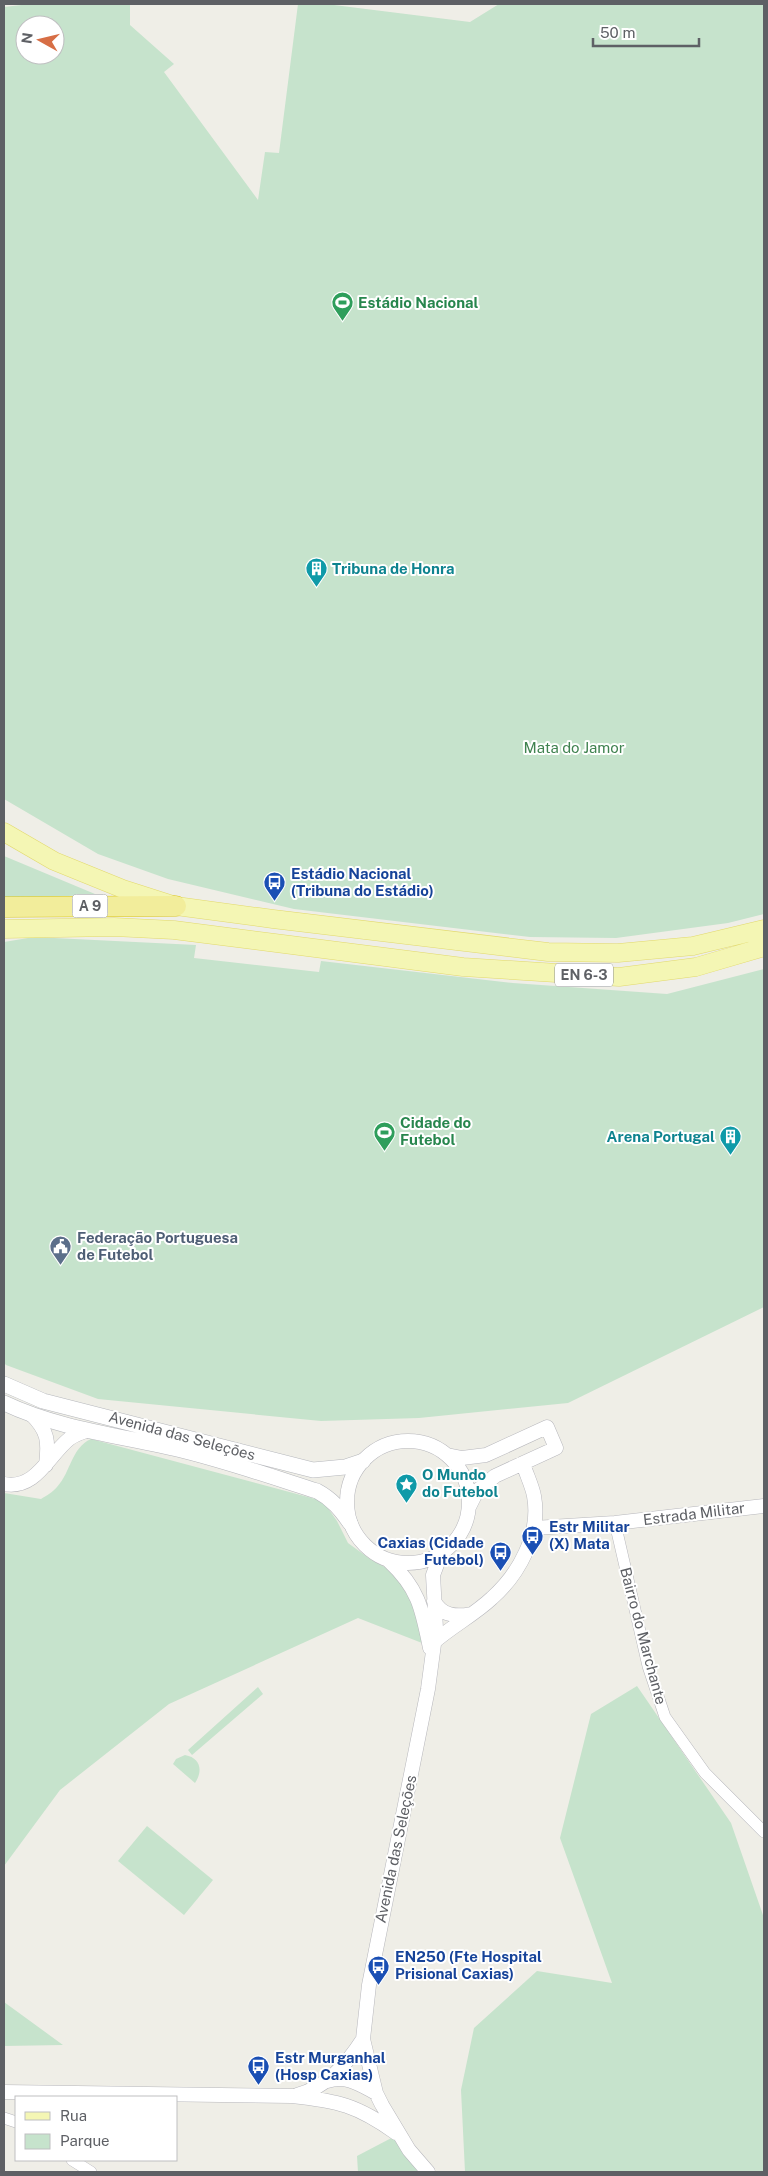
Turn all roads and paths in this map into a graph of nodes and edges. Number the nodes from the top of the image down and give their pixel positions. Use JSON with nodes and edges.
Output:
{"nodes":[{"id":1,"x":4,"y":832,"type":"edge"},
{"id":2,"x":176,"y":906,"type":"junction"},
{"id":3,"x":4,"y":907,"type":"edge"},
{"id":4,"x":114,"y":927,"type":"joint"},
{"id":5,"x":4,"y":929,"type":"edge"},
{"id":6,"x":764,"y":929,"type":"edge"},
{"id":7,"x":764,"y":948,"type":"edge"},
{"id":8,"x":4,"y":1384,"type":"edge"},
{"id":9,"x":4,"y":1403,"type":"edge"},
{"id":10,"x":31,"y":1414,"type":"junction"},
{"id":11,"x":86,"y":1431,"type":"junction"},
{"id":12,"x":447,"y":1455,"type":"junction"},
{"id":13,"x":363,"y":1461,"type":"junction"},
{"id":14,"x":523,"y":1463,"type":"junction"},
{"id":15,"x":46,"y":1465,"type":"junction"},
{"id":16,"x":4,"y":1484,"type":"edge"},
{"id":17,"x":764,"y":1506,"type":"edge"},
{"id":18,"x":468,"y":1507,"type":"junction"},
{"id":19,"x":350,"y":1523,"type":"junction"},
{"id":20,"x":615,"y":1523,"type":"junction"},
{"id":21,"x":534,"y":1528,"type":"junction"},
{"id":22,"x":441,"y":1554,"type":"junction"},
{"id":23,"x":389,"y":1560,"type":"junction"},
{"id":24,"x":434,"y":1601,"type":"junction"},
{"id":25,"x":472,"y":1614,"type":"junction"},
{"id":26,"x":434,"y":1642,"type":"junction"},
{"id":27,"x":432,"y":1660,"type":"junction"},
{"id":28,"x":764,"y":1832,"type":"edge"},
{"id":29,"x":363,"y":2039,"type":"junction"},
{"id":30,"x":326,"y":2082,"type":"junction"},
{"id":31,"x":4,"y":2092,"type":"edge"},
{"id":32,"x":376,"y":2093,"type":"junction"},
{"id":33,"x":292,"y":2096,"type":"junction"},
{"id":34,"x":332,"y":2100,"type":"junction"},
{"id":35,"x":399,"y":2134,"type":"junction"},
{"id":36,"x":74,"y":2161,"type":"edge"},
{"id":37,"x":91,"y":2172,"type":"edge"},
{"id":38,"x":428,"y":2172,"type":"edge"}],
"edges":[{"from":1,"to":2,"type":"main road"},
{"from":2,"to":3,"type":"highway","number":"A 9"},
{"from":2,"to":6,"type":"main road","number":"EN 6-3"},
{"from":4,"to":5,"type":"main road","number":"A 9"},
{"from":4,"to":7,"type":"main road","number":"EN 6-3"},
{"from":8,"to":13,"type":"main road","name":"Avenida das Seleções"},
{"from":9,"to":10,"type":"main road","name":"Avenida das Seleções"},
{"from":10,"to":11,"type":"main road","name":"Avenida das Seleções"},
{"from":10,"to":15,"type":"street"},
{"from":11,"to":15,"type":"street"},
{"from":11,"to":19,"type":"main road","name":"Avenida das Seleções"},
{"from":12,"to":13,"type":"street"},
{"from":12,"to":14,"type":"street"},
{"from":12,"to":18,"type":"street"},
{"from":13,"to":19,"type":"street"},
{"from":14,"to":18,"type":"street"},
{"from":14,"to":21,"type":"street"},
{"from":15,"to":16,"type":"street"},
{"from":17,"to":20,"type":"street","name":"Estrada Militar"},
{"from":18,"to":22,"type":"street"},
{"from":19,"to":23,"type":"street"},
{"from":20,"to":21,"type":"street","name":"Estrada Militar"},
{"from":20,"to":28,"type":"street","name":"Bairro do Marchante"},
{"from":21,"to":25,"type":"street"},
{"from":22,"to":23,"type":"street"},
{"from":22,"to":24,"type":"street","name":"Avenida das Seleções"},
{"from":23,"to":27,"type":"street","name":"Avenida das Seleções"},
{"from":24,"to":25,"type":"street"},
{"from":24,"to":26,"type":"street","name":"Avenida das Seleções"},
{"from":25,"to":26,"type":"street"},
{"from":26,"to":27,"type":"street","name":"Avenida das Seleções"},
{"from":27,"to":29,"type":"street","name":"Avenida das Seleções"},
{"from":29,"to":30,"type":"street"},
{"from":29,"to":32,"type":"street"},
{"from":30,"to":32,"type":"street"},
{"from":30,"to":33,"type":"street"},
{"from":31,"to":33,"type":"street"},
{"from":32,"to":34,"type":"street"},
{"from":32,"to":35,"type":"street"},
{"from":33,"to":34,"type":"street"},
{"from":34,"to":35,"type":"street"},
{"from":35,"to":38,"type":"street"},
{"from":36,"to":37,"type":"street"}]}
